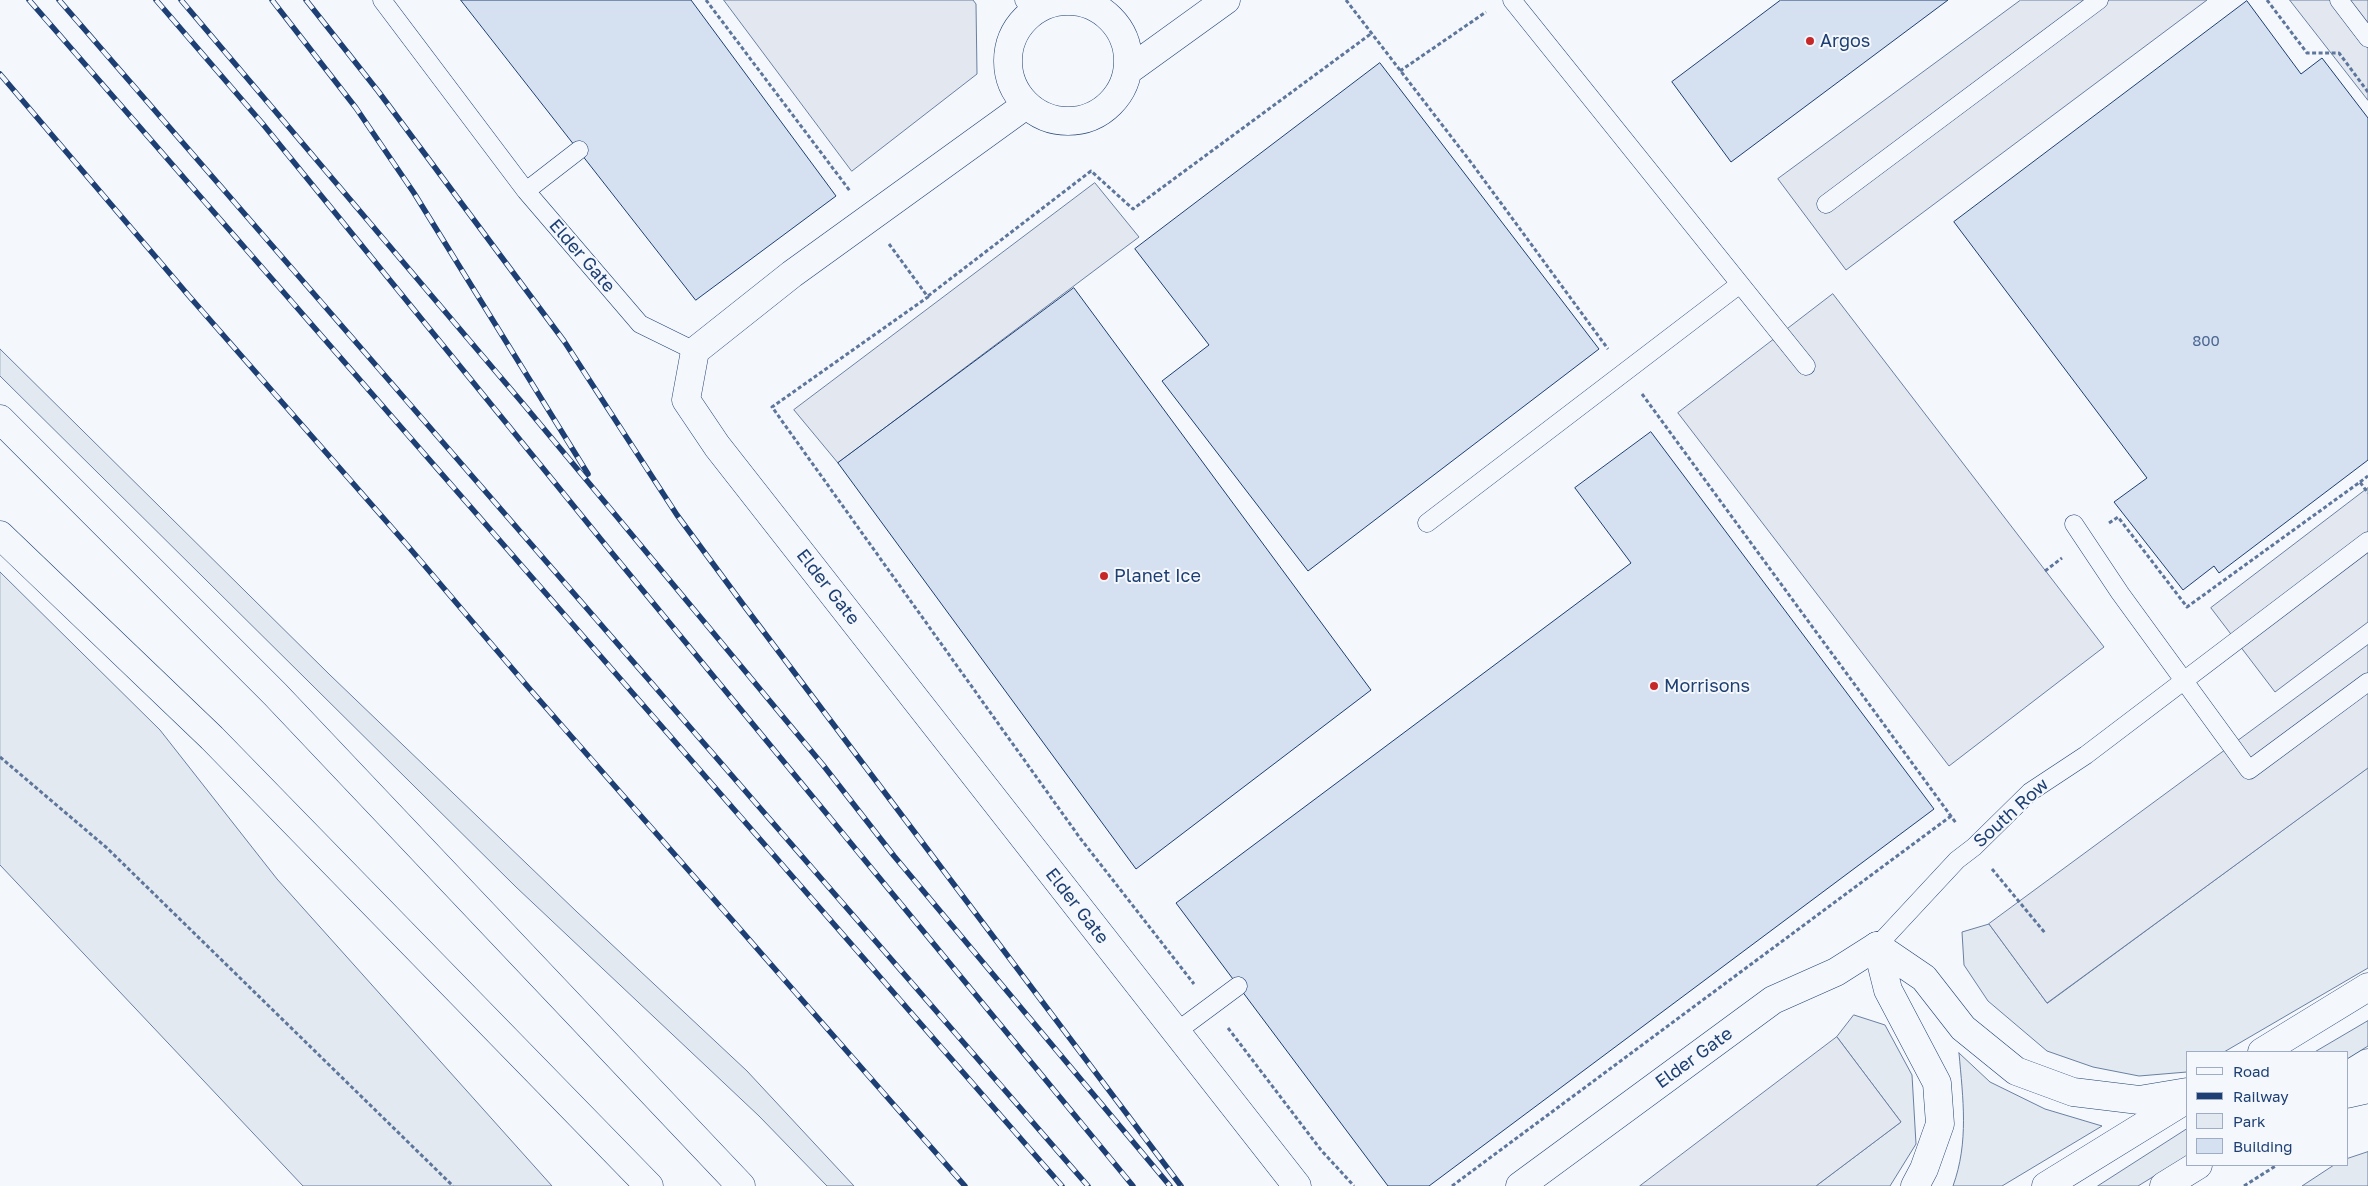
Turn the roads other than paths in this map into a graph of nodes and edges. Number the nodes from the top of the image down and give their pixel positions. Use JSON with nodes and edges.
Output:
{"nodes":[{"id":1,"x":382,"y":0,"type":"edge"},
{"id":2,"x":1226,"y":0,"type":"edge"},
{"id":3,"x":1512,"y":0,"type":"edge"},
{"id":4,"x":2099,"y":0,"type":"edge"},
{"id":5,"x":2339,"y":0,"type":"edge"},
{"id":6,"x":1083,"y":1,"type":"edge"},
{"id":7,"x":1028,"y":6,"type":"edge"},
{"id":8,"x":2368,"y":38,"type":"edge"},
{"id":9,"x":1128,"y":70,"type":"junction"},
{"id":10,"x":1026,"y":106,"type":"junction"},
{"id":11,"x":579,"y":150,"type":"dead end"},
{"id":12,"x":526,"y":191,"type":"junction"},
{"id":13,"x":1826,"y":204,"type":"dead end"},
{"id":14,"x":1740,"y":284,"type":"junction"},
{"id":15,"x":695,"y":351,"type":"junction"},
{"id":16,"x":1806,"y":366,"type":"dead end"},
{"id":17,"x":0,"y":419,"type":"edge"},
{"id":18,"x":1427,"y":523,"type":"dead end"},
{"id":19,"x":2074,"y":524,"type":"dead end"},
{"id":20,"x":0,"y":535,"type":"edge"},
{"id":21,"x":2368,"y":541,"type":"edge"},
{"id":22,"x":2184,"y":681,"type":"junction"},
{"id":23,"x":2368,"y":682,"type":"edge"},
{"id":24,"x":1877,"y":946,"type":"junction"},
{"id":25,"x":1238,"y":986,"type":"dead end"},
{"id":26,"x":2368,"y":987,"type":"edge"},
{"id":27,"x":1176,"y":1032,"type":"junction"},
{"id":28,"x":2264,"y":1051,"type":"edge"},
{"id":29,"x":2368,"y":1063,"type":"edge"},
{"id":30,"x":2348,"y":1075,"type":"edge"},
{"id":31,"x":2368,"y":1089,"type":"edge"},
{"id":32,"x":2186,"y":1092,"type":"edge"},
{"id":33,"x":2348,"y":1094,"type":"edge"},
{"id":34,"x":2186,"y":1100,"type":"edge"},
{"id":35,"x":2196,"y":1166,"type":"edge"},
{"id":36,"x":649,"y":1186,"type":"edge"},
{"id":37,"x":741,"y":1186,"type":"edge"},
{"id":38,"x":1296,"y":1186,"type":"edge"},
{"id":39,"x":1520,"y":1186,"type":"edge"},
{"id":40,"x":1915,"y":1186,"type":"edge"},
{"id":41,"x":2046,"y":1186,"type":"edge"},
{"id":42,"x":2164,"y":1186,"type":"edge"}],
"edges":[{"from":1,"to":12,"type":"lane","name":"Elder Gate"},
{"from":2,"to":9,"type":"main road"},
{"from":3,"to":14,"type":"lane"},
{"from":4,"to":13,"type":"lane"},
{"from":5,"to":8,"type":"lane"},
{"from":6,"to":7,"type":"main road"},
{"from":6,"to":9,"type":"main road"},
{"from":7,"to":10,"type":"main road"},
{"from":9,"to":10,"type":"main road"},
{"from":10,"to":15,"type":"main road"},
{"from":11,"to":12,"type":"lane"},
{"from":12,"to":15,"type":"lane","name":"Elder Gate"},
{"from":14,"to":16,"type":"lane"},
{"from":14,"to":18,"type":"lane"},
{"from":15,"to":27,"type":"main road","name":"Elder Gate"},
{"from":17,"to":37,"type":"main road"},
{"from":19,"to":22,"type":"lane"},
{"from":20,"to":36,"type":"main road"},
{"from":21,"to":22,"type":"lane","name":"South Row"},
{"from":22,"to":23,"type":"lane"},
{"from":22,"to":24,"type":"lane","name":"South Row"},
{"from":24,"to":32,"type":"main road"},
{"from":24,"to":39,"type":"main road","name":"Elder Gate"},
{"from":24,"to":40,"type":"main road"},
{"from":25,"to":27,"type":"lane"},
{"from":26,"to":28,"type":"main road"},
{"from":27,"to":38,"type":"main road","name":"Elder Gate"},
{"from":29,"to":30,"type":"main road"},
{"from":31,"to":33,"type":"main road"},
{"from":34,"to":41,"type":"main road"},
{"from":35,"to":42,"type":"main road"}]}
